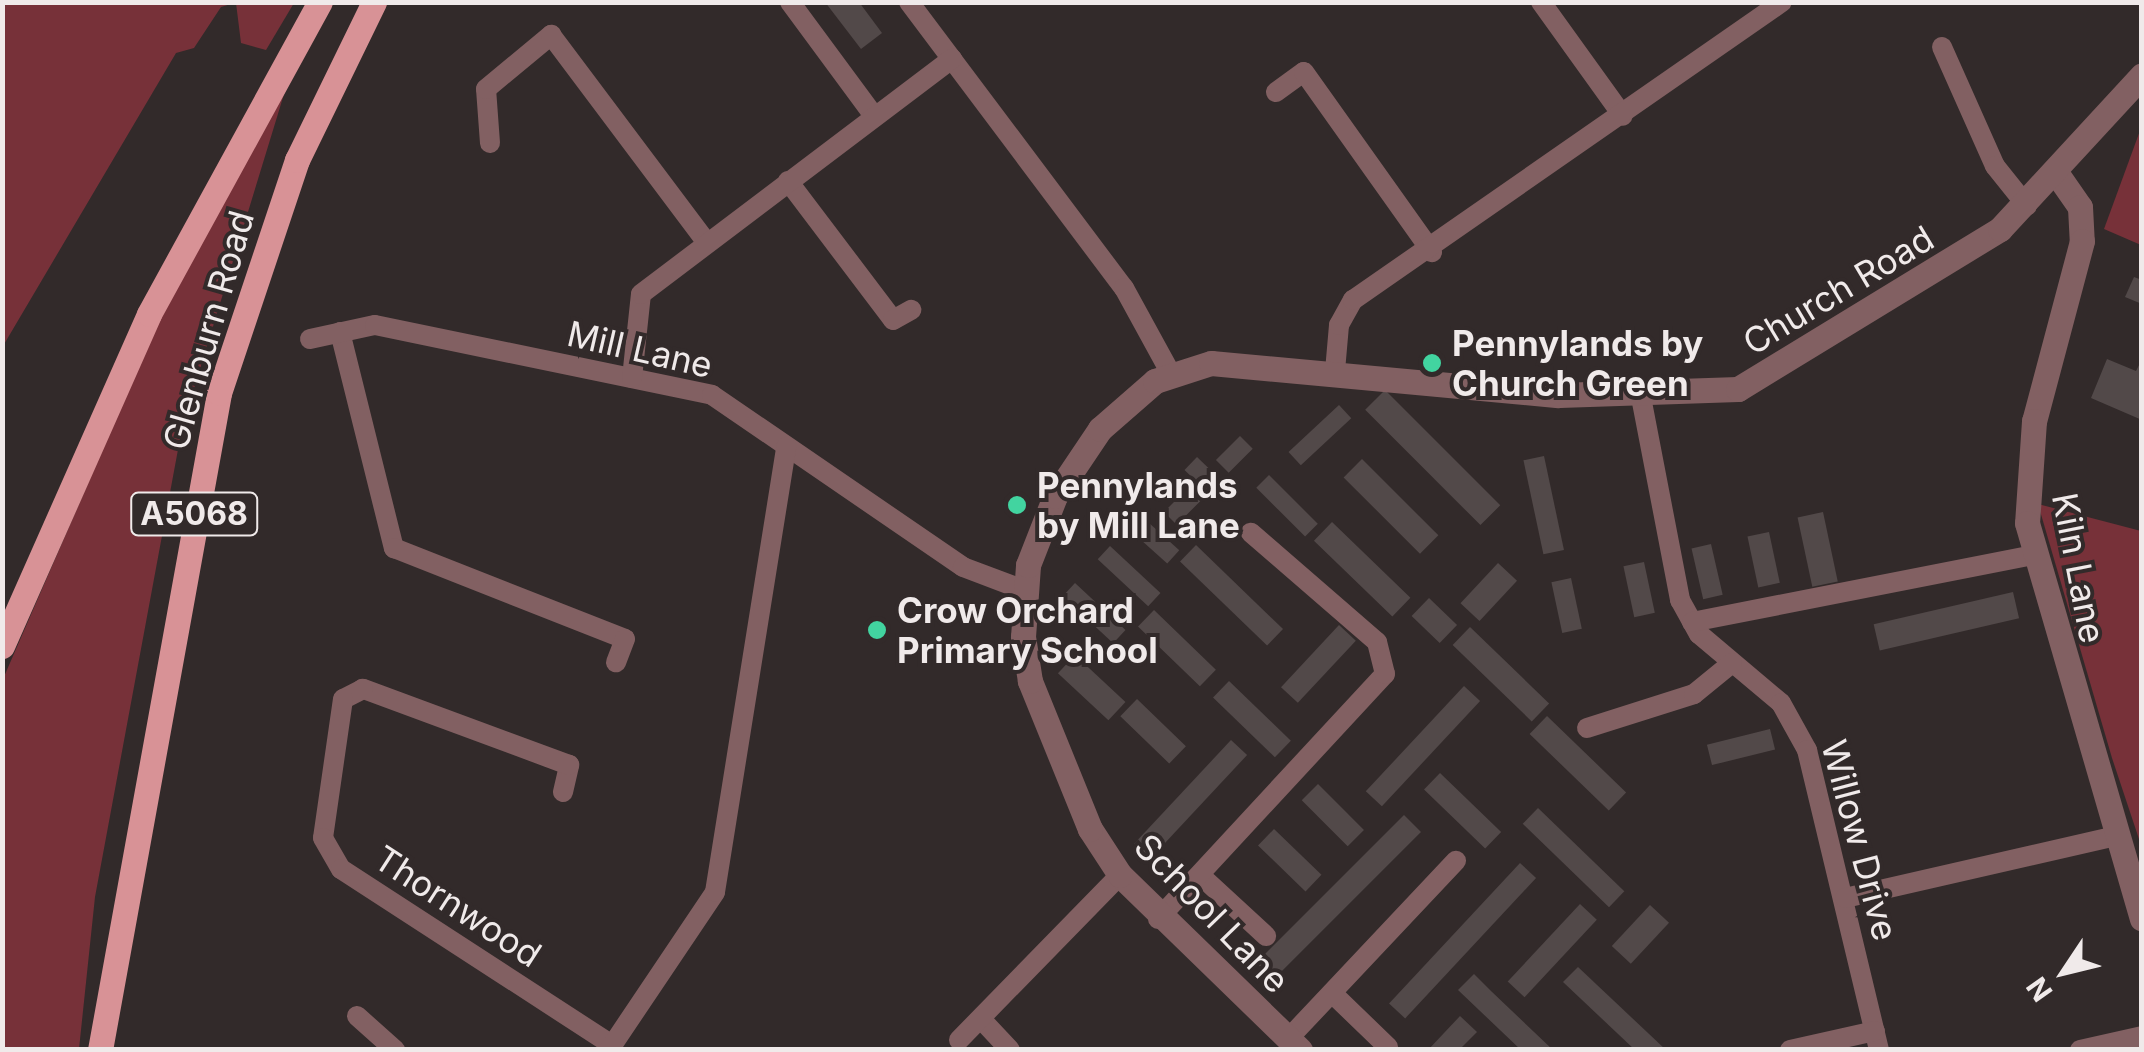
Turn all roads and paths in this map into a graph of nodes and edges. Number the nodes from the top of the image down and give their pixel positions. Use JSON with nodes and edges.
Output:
{"nodes":[{"id":1,"x":320,"y":2,"type":"edge"},
{"id":2,"x":374,"y":2,"type":"edge"},
{"id":3,"x":790,"y":2,"type":"edge"},
{"id":4,"x":909,"y":2,"type":"edge"},
{"id":5,"x":1541,"y":2,"type":"edge"},
{"id":6,"x":1782,"y":2,"type":"edge"},
{"id":7,"x":1942,"y":47,"type":"dead end"},
{"id":8,"x":952,"y":59,"type":"junction"},
{"id":9,"x":2142,"y":75,"type":"edge"},
{"id":10,"x":1276,"y":92,"type":"dead end"},
{"id":11,"x":874,"y":116,"type":"junction"},
{"id":12,"x":1623,"y":116,"type":"junction"},
{"id":13,"x":490,"y":143,"type":"dead end"},
{"id":14,"x":2058,"y":174,"type":"junction"},
{"id":15,"x":788,"y":181,"type":"junction"},
{"id":16,"x":2027,"y":206,"type":"junction"},
{"id":17,"x":707,"y":244,"type":"junction"},
{"id":18,"x":1432,"y":252,"type":"junction"},
{"id":19,"x":910,"y":310,"type":"dead end"},
{"id":20,"x":340,"y":332,"type":"junction"},
{"id":21,"x":310,"y":338,"type":"dead end"},
{"id":22,"x":1336,"y":370,"type":"junction"},
{"id":23,"x":1171,"y":374,"type":"junction"},
{"id":24,"x":632,"y":378,"type":"junction"},
{"id":25,"x":1642,"y":398,"type":"junction"},
{"id":26,"x":786,"y":447,"type":"junction"},
{"id":27,"x":1251,"y":533,"type":"dead end"},
{"id":28,"x":2032,"y":554,"type":"junction"},
{"id":29,"x":1024,"y":590,"type":"junction"},
{"id":30,"x":1692,"y":622,"type":"junction"},
{"id":31,"x":2,"y":646,"type":"edge"},
{"id":32,"x":616,"y":662,"type":"dead end"},
{"id":33,"x":1732,"y":663,"type":"junction"},
{"id":34,"x":1587,"y":728,"type":"dead end"},
{"id":35,"x":563,"y":792,"type":"dead end"},
{"id":36,"x":2116,"y":836,"type":"junction"},
{"id":37,"x":1456,"y":861,"type":"dead end"},
{"id":38,"x":1120,"y":875,"type":"junction"},
{"id":39,"x":1200,"y":875,"type":"junction"},
{"id":40,"x":1845,"y":898,"type":"junction"},
{"id":41,"x":1158,"y":918,"type":"junction"},
{"id":42,"x":2142,"y":919,"type":"edge"},
{"id":43,"x":1266,"y":936,"type":"dead end"},
{"id":44,"x":1332,"y":992,"type":"junction"},
{"id":45,"x":357,"y":1016,"type":"dead end"},
{"id":46,"x":980,"y":1019,"type":"junction"},
{"id":47,"x":2142,"y":1036,"type":"edge"},
{"id":48,"x":958,"y":1040,"type":"dead end"},
{"id":49,"x":1877,"y":1040,"type":"edge"},
{"id":50,"x":1294,"y":1044,"type":"edge"},
{"id":51,"x":610,"y":1047,"type":"edge"},
{"id":52,"x":1388,"y":1047,"type":"edge"},
{"id":53,"x":100,"y":1050,"type":"edge"},
{"id":54,"x":395,"y":1050,"type":"edge"},
{"id":55,"x":1010,"y":1050,"type":"edge"},
{"id":56,"x":1790,"y":1050,"type":"edge"},
{"id":57,"x":2080,"y":1050,"type":"edge"}],
"edges":[{"from":1,"to":31,"type":"main road","name":"Glenburn Road"},
{"from":2,"to":53,"type":"main road","name":"Glenburn Road","number":"A5068"},
{"from":3,"to":11,"type":"street"},
{"from":4,"to":8,"type":"street"},
{"from":5,"to":12,"type":"street"},
{"from":6,"to":12,"type":"street"},
{"from":7,"to":16,"type":"street"},
{"from":8,"to":11,"type":"street"},
{"from":8,"to":23,"type":"street"},
{"from":9,"to":14,"type":"street","name":"Church Road"},
{"from":10,"to":18,"type":"street"},
{"from":11,"to":15,"type":"street"},
{"from":12,"to":18,"type":"street"},
{"from":13,"to":17,"type":"street"},
{"from":14,"to":16,"type":"street","name":"Church Road"},
{"from":14,"to":28,"type":"street","name":"Kiln Lane"},
{"from":15,"to":17,"type":"street"},
{"from":15,"to":19,"type":"street"},
{"from":16,"to":25,"type":"street","name":"Church Road"},
{"from":17,"to":24,"type":"street"},
{"from":18,"to":22,"type":"street"},
{"from":20,"to":21,"type":"street","name":"Mill Lane"},
{"from":20,"to":24,"type":"street","name":"Mill Lane"},
{"from":20,"to":32,"type":"street"},
{"from":22,"to":23,"type":"street","name":"Church Road"},
{"from":22,"to":25,"type":"street","name":"Church Road"},
{"from":23,"to":29,"type":"street","name":"Church Road"},
{"from":24,"to":26,"type":"street","name":"Mill Lane"},
{"from":25,"to":30,"type":"street","name":"Willow Drive"},
{"from":26,"to":29,"type":"street","name":"Mill Lane"},
{"from":26,"to":51,"type":"street"},
{"from":27,"to":39,"type":"street"},
{"from":28,"to":30,"type":"street"},
{"from":28,"to":36,"type":"street","name":"Kiln Lane"},
{"from":29,"to":38,"type":"street","name":"School Lane"},
{"from":30,"to":33,"type":"street","name":"Willow Drive"},
{"from":33,"to":34,"type":"street"},
{"from":33,"to":40,"type":"street","name":"Willow Drive"},
{"from":35,"to":51,"type":"street","name":"Thornwood"},
{"from":36,"to":40,"type":"street"},
{"from":36,"to":42,"type":"street","name":"Kiln Lane"},
{"from":37,"to":44,"type":"street"},
{"from":38,"to":41,"type":"street","name":"School Lane"},
{"from":38,"to":46,"type":"street"},
{"from":39,"to":41,"type":"street"},
{"from":39,"to":43,"type":"street"},
{"from":40,"to":49,"type":"street","name":"Willow Drive"},
{"from":41,"to":50,"type":"street","name":"School Lane"},
{"from":44,"to":50,"type":"street"},
{"from":44,"to":52,"type":"street"},
{"from":45,"to":54,"type":"street"},
{"from":46,"to":48,"type":"street"},
{"from":46,"to":55,"type":"street"},
{"from":47,"to":57,"type":"street"},
{"from":49,"to":56,"type":"street"}]}
